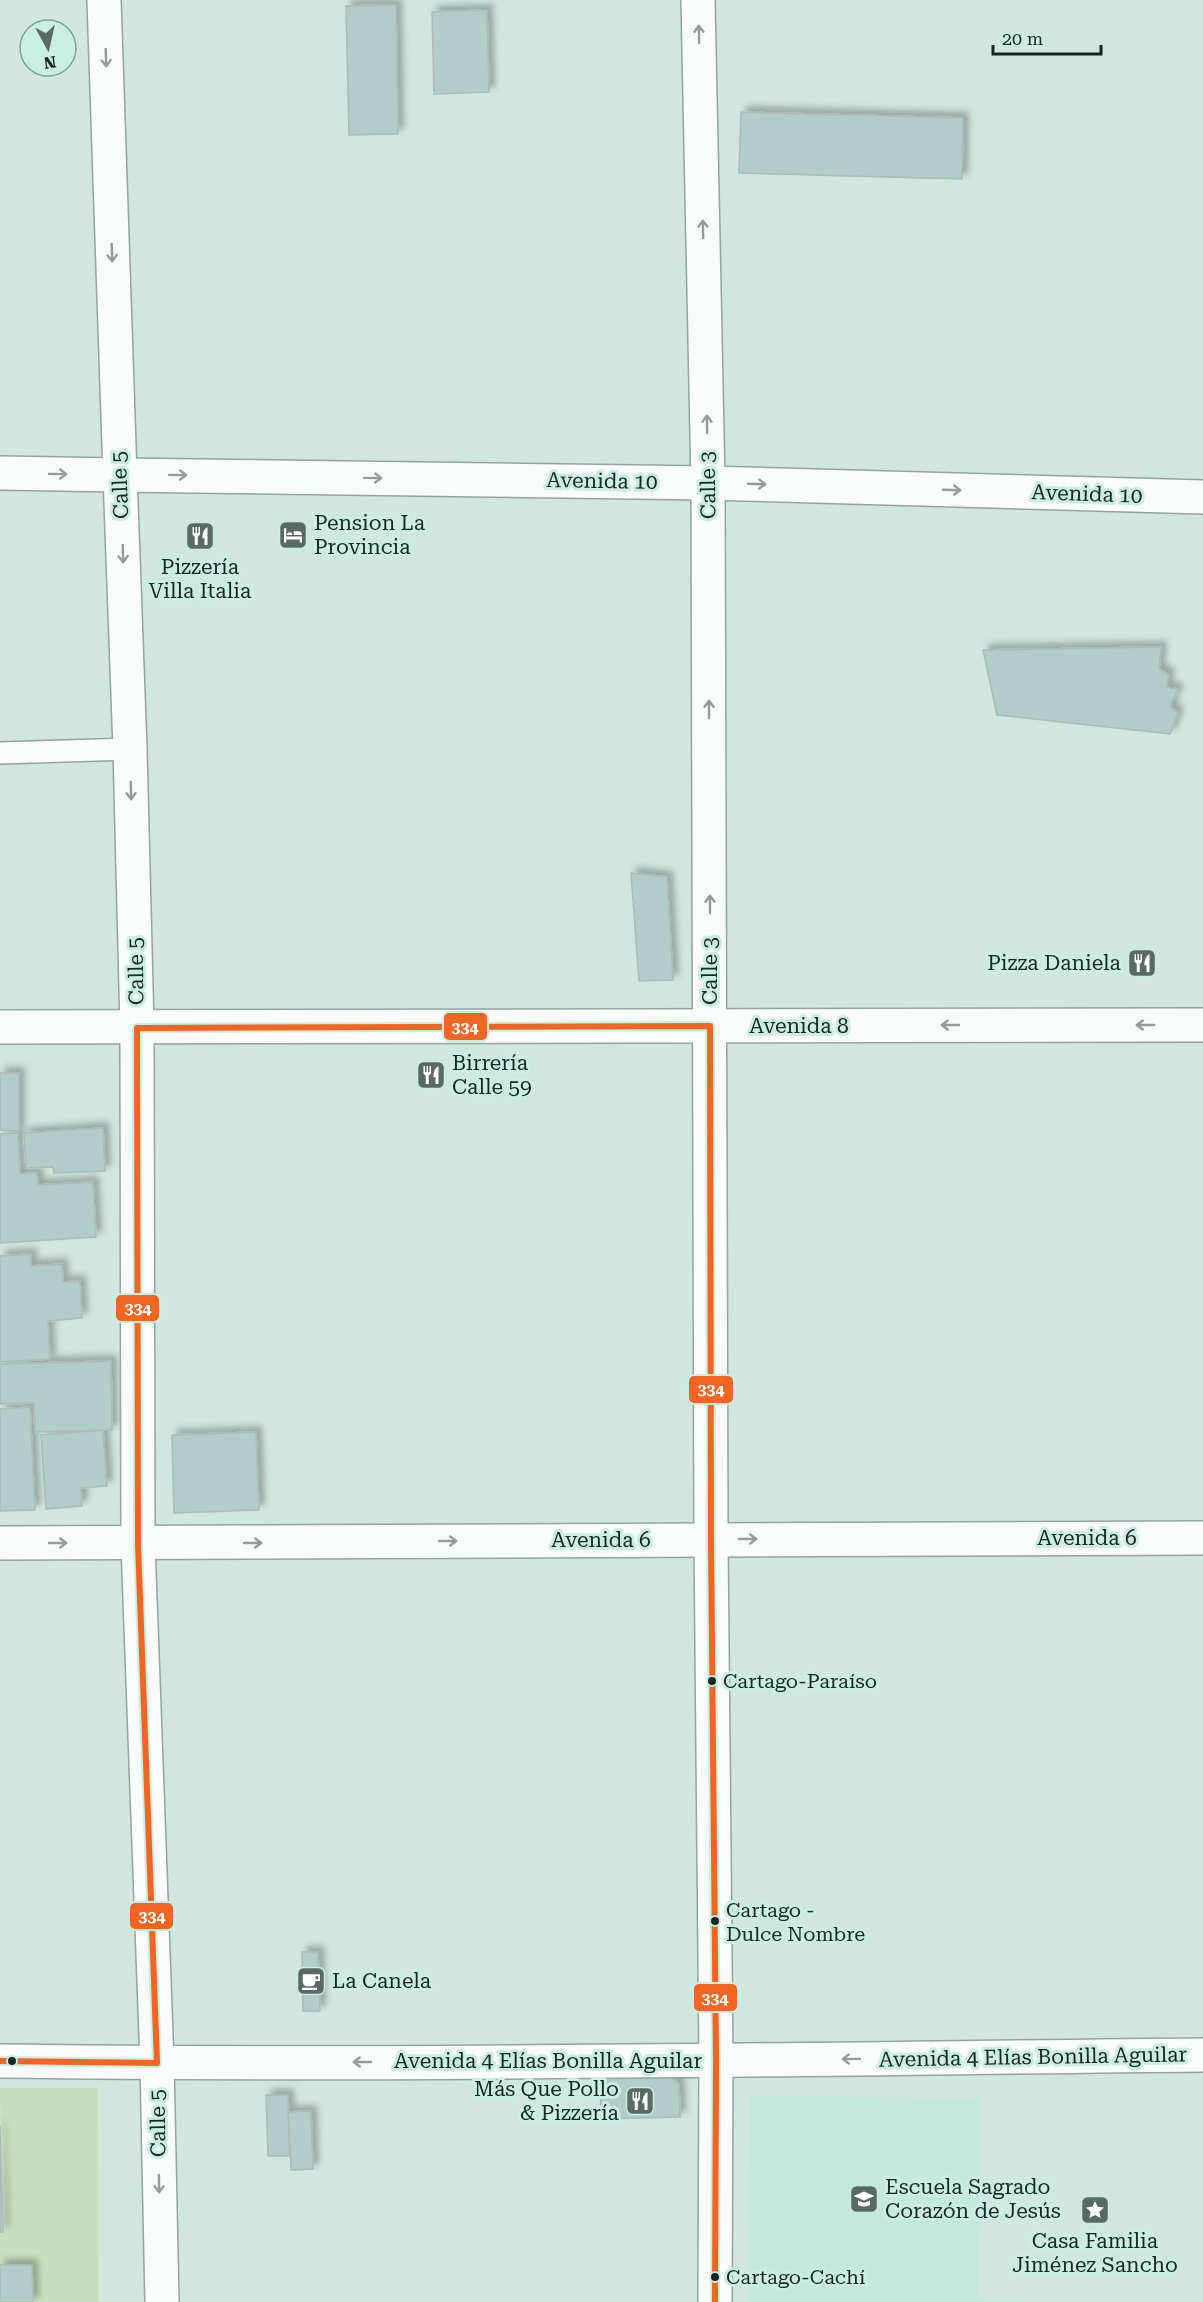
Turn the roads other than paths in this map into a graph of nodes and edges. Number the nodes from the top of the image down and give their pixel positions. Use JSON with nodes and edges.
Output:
{"nodes":[{"id":1,"x":104,"y":0,"type":"edge"},
{"id":2,"x":699,"y":0,"type":"edge"},
{"id":3,"x":0,"y":473,"type":"edge"},
{"id":4,"x":120,"y":475,"type":"junction"},
{"id":5,"x":708,"y":483,"type":"junction"},
{"id":6,"x":1203,"y":497,"type":"edge"},
{"id":7,"x":130,"y":749,"type":"junction"},
{"id":8,"x":0,"y":753,"type":"edge"},
{"id":9,"x":1203,"y":1025,"type":"edge"},
{"id":10,"x":710,"y":1026,"type":"junction"},
{"id":11,"x":0,"y":1027,"type":"edge"},
{"id":12,"x":137,"y":1028,"type":"junction"},
{"id":13,"x":1203,"y":1538,"type":"edge"},
{"id":14,"x":711,"y":1540,"type":"junction"},
{"id":15,"x":0,"y":1543,"type":"edge"},
{"id":16,"x":138,"y":1544,"type":"junction"},
{"id":17,"x":1203,"y":2055,"type":"edge"},
{"id":18,"x":716,"y":2060,"type":"junction"},
{"id":19,"x":0,"y":2061,"type":"edge"},
{"id":20,"x":157,"y":2063,"type":"junction"},
{"id":21,"x":162,"y":2302,"type":"edge"},
{"id":22,"x":715,"y":2302,"type":"edge"}],
"edges":[{"from":1,"to":4,"type":"street","name":"Calle 5","one_way":true},
{"from":5,"to":2,"type":"street","name":"Calle 3","one_way":true},
{"from":3,"to":4,"type":"street","name":"Avenida 10","one_way":true},
{"from":4,"to":5,"type":"street","name":"Avenida 10","one_way":true},
{"from":4,"to":7,"type":"street","name":"Calle 5","one_way":true},
{"from":5,"to":6,"type":"street","name":"Avenida 10","one_way":true},
{"from":10,"to":5,"type":"street","name":"Calle 3","one_way":true},
{"from":7,"to":8,"type":"lane"},
{"from":7,"to":12,"type":"street","name":"Calle 5","one_way":true},
{"from":9,"to":10,"type":"street","name":"Avenida 8","one_way":true},
{"from":10,"to":12,"type":"street","name":"Avenida 8"},
{"from":10,"to":14,"type":"street","name":"Calle 3"},
{"from":11,"to":12,"type":"street","name":"Avenida 8"},
{"from":12,"to":16,"type":"street","name":"Calle 5"},
{"from":14,"to":13,"type":"street","name":"Avenida 6","one_way":true},
{"from":16,"to":14,"type":"street","name":"Avenida 6","one_way":true},
{"from":14,"to":18,"type":"street","name":"Calle 3"},
{"from":15,"to":16,"type":"street","name":"Avenida 6","one_way":true},
{"from":16,"to":20,"type":"street","name":"Calle 5"},
{"from":17,"to":18,"type":"street","name":"Avenida 4 Elías Bonilla Aguilar","one_way":true},
{"from":18,"to":20,"type":"street","name":"Avenida 4 Elías Bonilla Aguilar","one_way":true},
{"from":18,"to":22,"type":"street","name":"Calle 3"},
{"from":19,"to":20,"type":"street","name":"Avenida 4 Elías Bonilla Aguilar"},
{"from":20,"to":21,"type":"street","name":"Calle 5","one_way":true}]}
